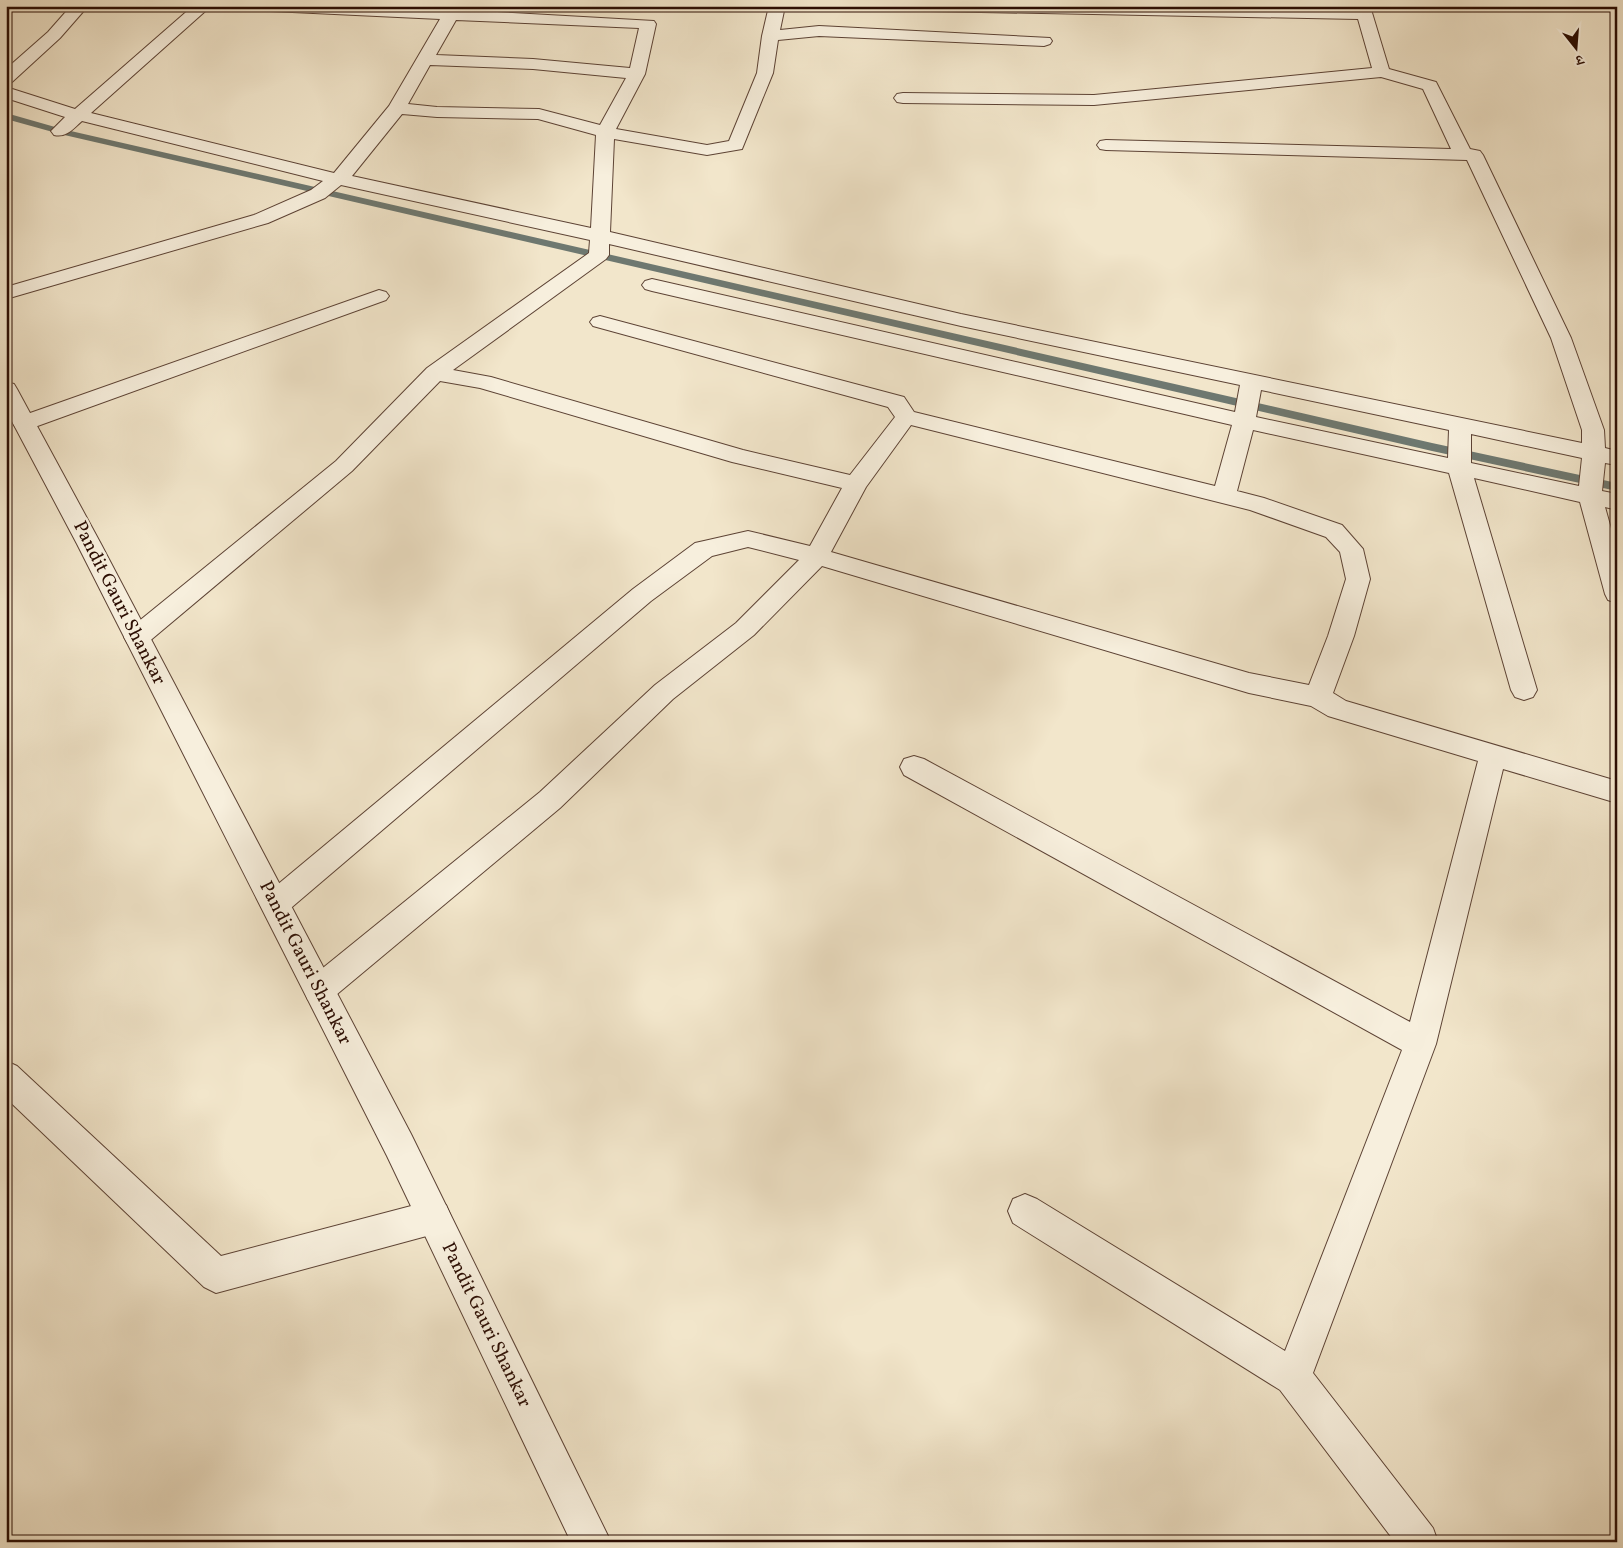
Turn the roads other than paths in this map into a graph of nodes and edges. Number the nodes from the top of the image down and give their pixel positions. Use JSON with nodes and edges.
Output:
{"nodes":[{"id":1,"x":80,"y":6,"type":"edge"},
{"id":2,"x":203,"y":6,"type":"edge"},
{"id":3,"x":271,"y":6,"type":"edge"},
{"id":4,"x":777,"y":6,"type":"edge"},
{"id":5,"x":931,"y":6,"type":"edge"},
{"id":6,"x":1363,"y":10,"type":"edge"},
{"id":7,"x":453,"y":11,"type":"edge"},
{"id":8,"x":770,"y":36,"type":"junction"},
{"id":9,"x":1044,"y":41,"type":"dead end"},
{"id":10,"x":424,"y":60,"type":"junction"},
{"id":11,"x":1382,"y":72,"type":"junction"},
{"id":12,"x":637,"y":74,"type":"junction"},
{"id":13,"x":6,"y":78,"type":"edge"},
{"id":14,"x":6,"y":92,"type":"edge"},
{"id":15,"x":903,"y":98,"type":"dead end"},
{"id":16,"x":396,"y":108,"type":"junction"},
{"id":17,"x":77,"y":115,"type":"junction"},
{"id":18,"x":60,"y":130,"type":"dead end"},
{"id":19,"x":605,"y":132,"type":"junction"},
{"id":20,"x":1106,"y":145,"type":"dead end"},
{"id":21,"x":1462,"y":154,"type":"junction"},
{"id":22,"x":338,"y":179,"type":"junction"},
{"id":23,"x":600,"y":236,"type":"junction"},
{"id":24,"x":652,"y":285,"type":"dead end"},
{"id":25,"x":6,"y":293,"type":"edge"},
{"id":26,"x":379,"y":296,"type":"dead end"},
{"id":27,"x":600,"y":322,"type":"dead end"},
{"id":28,"x":435,"y":373,"type":"junction"},
{"id":29,"x":1252,"y":381,"type":"junction"},
{"id":30,"x":6,"y":389,"type":"edge"},
{"id":31,"x":906,"y":417,"type":"junction"},
{"id":32,"x":1244,"y":421,"type":"junction"},
{"id":33,"x":24,"y":423,"type":"junction"},
{"id":34,"x":1460,"y":424,"type":"junction"},
{"id":35,"x":1594,"y":453,"type":"junction"},
{"id":36,"x":1617,"y":458,"type":"edge"},
{"id":37,"x":1459,"y":468,"type":"junction"},
{"id":38,"x":856,"y":484,"type":"junction"},
{"id":39,"x":1224,"y":495,"type":"junction"},
{"id":40,"x":1590,"y":497,"type":"junction"},
{"id":41,"x":1617,"y":502,"type":"edge"},
{"id":42,"x":817,"y":556,"type":"junction"},
{"id":43,"x":1617,"y":594,"type":"edge"},
{"id":44,"x":137,"y":637,"type":"junction"},
{"id":45,"x":1524,"y":690,"type":"dead end"},
{"id":46,"x":1318,"y":697,"type":"junction"},
{"id":47,"x":1493,"y":756,"type":"junction"},
{"id":48,"x":914,"y":767,"type":"dead end"},
{"id":49,"x":1617,"y":792,"type":"edge"},
{"id":50,"x":275,"y":904,"type":"junction"},
{"id":51,"x":319,"y":990,"type":"junction"},
{"id":52,"x":1420,"y":1044,"type":"junction"},
{"id":53,"x":6,"y":1076,"type":"edge"},
{"id":54,"x":1025,"y":1211,"type":"dead end"},
{"id":55,"x":434,"y":1217,"type":"junction"},
{"id":56,"x":1293,"y":1377,"type":"junction"},
{"id":57,"x":592,"y":1542,"type":"edge"},
{"id":58,"x":1419,"y":1542,"type":"edge"}],
"edges":[{"from":1,"to":13,"type":"street"},
{"from":2,"to":17,"type":"street"},
{"from":3,"to":7,"type":"street"},
{"from":4,"to":8,"type":"street"},
{"from":5,"to":6,"type":"street"},
{"from":6,"to":11,"type":"street"},
{"from":7,"to":10,"type":"street"},
{"from":7,"to":12,"type":"street"},
{"from":8,"to":9,"type":"street"},
{"from":8,"to":19,"type":"street"},
{"from":10,"to":12,"type":"street"},
{"from":10,"to":16,"type":"street"},
{"from":11,"to":15,"type":"street"},
{"from":11,"to":21,"type":"street"},
{"from":12,"to":19,"type":"street"},
{"from":14,"to":17,"type":"street"},
{"from":16,"to":19,"type":"street"},
{"from":16,"to":22,"type":"street"},
{"from":17,"to":18,"type":"street"},
{"from":17,"to":22,"type":"street"},
{"from":19,"to":23,"type":"street"},
{"from":20,"to":21,"type":"street"},
{"from":21,"to":35,"type":"street"},
{"from":22,"to":23,"type":"street"},
{"from":22,"to":25,"type":"street"},
{"from":23,"to":28,"type":"street"},
{"from":23,"to":29,"type":"street"},
{"from":24,"to":32,"type":"street"},
{"from":26,"to":33,"type":"street"},
{"from":27,"to":31,"type":"street"},
{"from":28,"to":38,"type":"street"},
{"from":28,"to":44,"type":"street"},
{"from":29,"to":32,"type":"street"},
{"from":29,"to":34,"type":"street"},
{"from":30,"to":33,"type":"street","name":"Pandit Gauri Shankar"},
{"from":31,"to":38,"type":"street"},
{"from":31,"to":39,"type":"street"},
{"from":32,"to":37,"type":"street"},
{"from":32,"to":39,"type":"street"},
{"from":33,"to":44,"type":"street","name":"Pandit Gauri Shankar"},
{"from":34,"to":35,"type":"street"},
{"from":34,"to":37,"type":"street"},
{"from":35,"to":36,"type":"street"},
{"from":35,"to":40,"type":"street"},
{"from":37,"to":40,"type":"street"},
{"from":37,"to":45,"type":"street"},
{"from":38,"to":42,"type":"street"},
{"from":39,"to":46,"type":"street"},
{"from":40,"to":41,"type":"street"},
{"from":40,"to":43,"type":"street"},
{"from":42,"to":46,"type":"street"},
{"from":42,"to":50,"type":"street"},
{"from":42,"to":51,"type":"street"},
{"from":44,"to":50,"type":"street","name":"Pandit Gauri Shankar"},
{"from":46,"to":47,"type":"street"},
{"from":47,"to":49,"type":"street"},
{"from":47,"to":52,"type":"street"},
{"from":48,"to":52,"type":"street"},
{"from":50,"to":51,"type":"street","name":"Pandit Gauri Shankar"},
{"from":51,"to":55,"type":"street","name":"Pandit Gauri Shankar"},
{"from":52,"to":56,"type":"street"},
{"from":53,"to":55,"type":"street"},
{"from":54,"to":56,"type":"street"},
{"from":55,"to":57,"type":"street","name":"Pandit Gauri Shankar"},
{"from":56,"to":58,"type":"street"}]}
